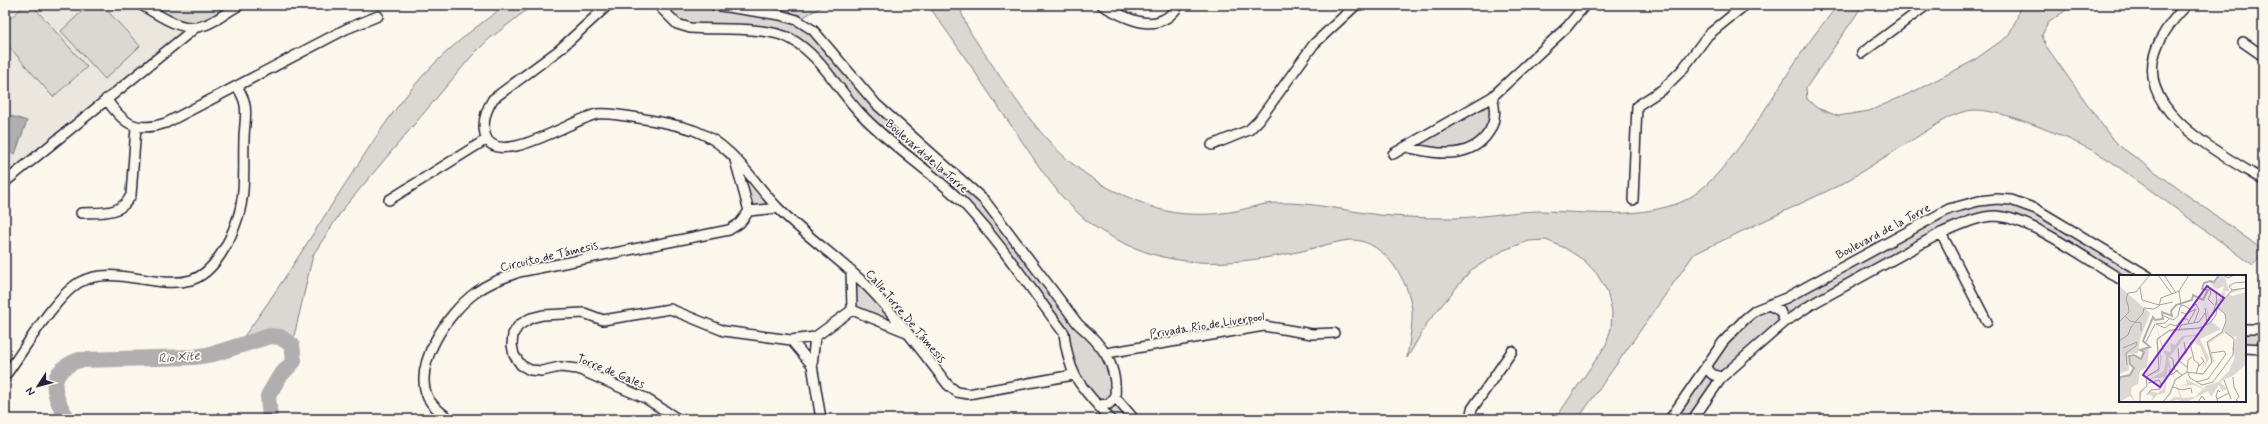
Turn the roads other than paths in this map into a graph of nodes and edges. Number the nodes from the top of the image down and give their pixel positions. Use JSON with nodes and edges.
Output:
{"nodes":[{"id":1,"x":142,"y":5,"type":"edge"},
{"id":2,"x":240,"y":5,"type":"edge"},
{"id":3,"x":608,"y":5,"type":"edge"},
{"id":4,"x":658,"y":5,"type":"edge"},
{"id":5,"x":714,"y":5,"type":"edge"},
{"id":6,"x":1102,"y":5,"type":"edge"},
{"id":7,"x":1179,"y":5,"type":"edge"},
{"id":8,"x":1356,"y":5,"type":"edge"},
{"id":9,"x":1585,"y":5,"type":"edge"},
{"id":10,"x":1745,"y":5,"type":"edge"},
{"id":11,"x":1927,"y":5,"type":"edge"},
{"id":12,"x":2187,"y":5,"type":"edge"},
{"id":13,"x":231,"y":8,"type":"edge"},
{"id":14,"x":378,"y":16,"type":"dead end"},
{"id":15,"x":195,"y":28,"type":"junction"},
{"id":16,"x":2243,"y":42,"type":"dead end"},
{"id":17,"x":1862,"y":53,"type":"dead end"},
{"id":18,"x":2263,"y":56,"type":"edge"},
{"id":19,"x":237,"y":86,"type":"junction"},
{"id":20,"x":1492,"y":97,"type":"junction"},
{"id":21,"x":106,"y":99,"type":"junction"},
{"id":22,"x":136,"y":127,"type":"junction"},
{"id":23,"x":487,"y":139,"type":"junction"},
{"id":24,"x":1212,"y":145,"type":"dead end"},
{"id":25,"x":1406,"y":147,"type":"junction"},
{"id":26,"x":1393,"y":154,"type":"dead end"},
{"id":27,"x":735,"y":158,"type":"junction"},
{"id":28,"x":2263,"y":180,"type":"edge"},
{"id":29,"x":5,"y":182,"type":"edge"},
{"id":30,"x":390,"y":200,"type":"dead end"},
{"id":31,"x":1633,"y":200,"type":"dead end"},
{"id":32,"x":778,"y":208,"type":"junction"},
{"id":33,"x":749,"y":211,"type":"junction"},
{"id":34,"x":81,"y":213,"type":"dead end"},
{"id":35,"x":1941,"y":233,"type":"junction"},
{"id":36,"x":851,"y":270,"type":"junction"},
{"id":37,"x":2146,"y":275,"type":"edge"},
{"id":38,"x":2119,"y":278,"type":"edge"},
{"id":39,"x":1769,"y":304,"type":"junction"},
{"id":40,"x":852,"y":310,"type":"junction"},
{"id":41,"x":1785,"y":322,"type":"junction"},
{"id":42,"x":1987,"y":322,"type":"dead end"},
{"id":43,"x":1078,"y":324,"type":"junction"},
{"id":44,"x":2246,"y":329,"type":"edge"},
{"id":45,"x":2263,"y":329,"type":"edge"},
{"id":46,"x":905,"y":332,"type":"junction"},
{"id":47,"x":1334,"y":332,"type":"dead end"},
{"id":48,"x":1064,"y":333,"type":"junction"},
{"id":49,"x":815,"y":337,"type":"junction"},
{"id":50,"x":791,"y":340,"type":"junction"},
{"id":51,"x":2246,"y":348,"type":"edge"},
{"id":52,"x":2263,"y":349,"type":"edge"},
{"id":53,"x":1512,"y":351,"type":"dead end"},
{"id":54,"x":1106,"y":353,"type":"junction"},
{"id":55,"x":812,"y":365,"type":"junction"},
{"id":56,"x":1707,"y":366,"type":"junction"},
{"id":57,"x":1073,"y":375,"type":"junction"},
{"id":58,"x":5,"y":376,"type":"edge"},
{"id":59,"x":1722,"y":377,"type":"junction"},
{"id":60,"x":1116,"y":397,"type":"junction"},
{"id":61,"x":1098,"y":405,"type":"junction"},
{"id":62,"x":450,"y":419,"type":"edge"},
{"id":63,"x":678,"y":419,"type":"edge"},
{"id":64,"x":821,"y":419,"type":"edge"},
{"id":65,"x":1110,"y":419,"type":"edge"},
{"id":66,"x":1134,"y":419,"type":"edge"},
{"id":67,"x":1470,"y":419,"type":"edge"},
{"id":68,"x":1670,"y":419,"type":"edge"},
{"id":69,"x":1693,"y":419,"type":"edge"}],
"edges":[{"from":1,"to":15,"type":"street"},
{"from":2,"to":13,"type":"street"},
{"from":3,"to":23,"type":"street"},
{"from":4,"to":48,"type":"street","name":"Boulevard de la Torre"},
{"from":5,"to":43,"type":"street","name":"Boulevard de la Torre"},
{"from":6,"to":7,"type":"street"},
{"from":8,"to":24,"type":"street"},
{"from":9,"to":20,"type":"street"},
{"from":10,"to":31,"type":"street"},
{"from":11,"to":17,"type":"street"},
{"from":12,"to":28,"type":"street"},
{"from":13,"to":15,"type":"street"},
{"from":14,"to":19,"type":"street"},
{"from":15,"to":21,"type":"street"},
{"from":16,"to":18,"type":"street"},
{"from":19,"to":22,"type":"street"},
{"from":19,"to":58,"type":"street"},
{"from":20,"to":25,"type":"street"},
{"from":20,"to":25,"type":"street"},
{"from":21,"to":22,"type":"street"},
{"from":21,"to":29,"type":"street"},
{"from":22,"to":34,"type":"street"},
{"from":23,"to":27,"type":"street"},
{"from":23,"to":30,"type":"street"},
{"from":25,"to":26,"type":"street"},
{"from":27,"to":32,"type":"street","name":"Calle Torre De Támesis"},
{"from":27,"to":33,"type":"street"},
{"from":32,"to":33,"type":"street"},
{"from":32,"to":36,"type":"street","name":"Calle Torre De Támesis"},
{"from":33,"to":62,"type":"street","name":"Circuito de Támesis"},
{"from":35,"to":38,"type":"street"},
{"from":35,"to":41,"type":"street"},
{"from":35,"to":42,"type":"street"},
{"from":36,"to":40,"type":"street"},
{"from":36,"to":46,"type":"street","name":"Calle Torre De Támesis"},
{"from":37,"to":39,"type":"street","name":"Boulevard de la Torre"},
{"from":39,"to":41,"type":"street"},
{"from":39,"to":56,"type":"street","name":"Boulevard de la Torre"},
{"from":40,"to":46,"type":"street"},
{"from":40,"to":49,"type":"street"},
{"from":41,"to":59,"type":"street"},
{"from":43,"to":48,"type":"street"},
{"from":43,"to":54,"type":"street","name":"Boulevard de la Torre"},
{"from":44,"to":45,"type":"street"},
{"from":46,"to":57,"type":"street","name":"Calle Torre De Támesis"},
{"from":47,"to":54,"type":"street","name":"Privada Río de Liverpool"},
{"from":48,"to":57,"type":"street"},
{"from":49,"to":50,"type":"street","name":"Torre de Gales"},
{"from":49,"to":55,"type":"street"},
{"from":50,"to":55,"type":"street"},
{"from":50,"to":63,"type":"street","name":"Torre de Gales"},
{"from":51,"to":52,"type":"street"},
{"from":53,"to":67,"type":"street"},
{"from":54,"to":60,"type":"street","name":"Boulevard de la Torre"},
{"from":55,"to":64,"type":"street"},
{"from":56,"to":59,"type":"street"},
{"from":56,"to":68,"type":"street","name":"Boulevard de la Torre"},
{"from":57,"to":61,"type":"street"},
{"from":59,"to":69,"type":"street"},
{"from":60,"to":61,"type":"street"},
{"from":60,"to":66,"type":"street"},
{"from":61,"to":65,"type":"street"}]}
